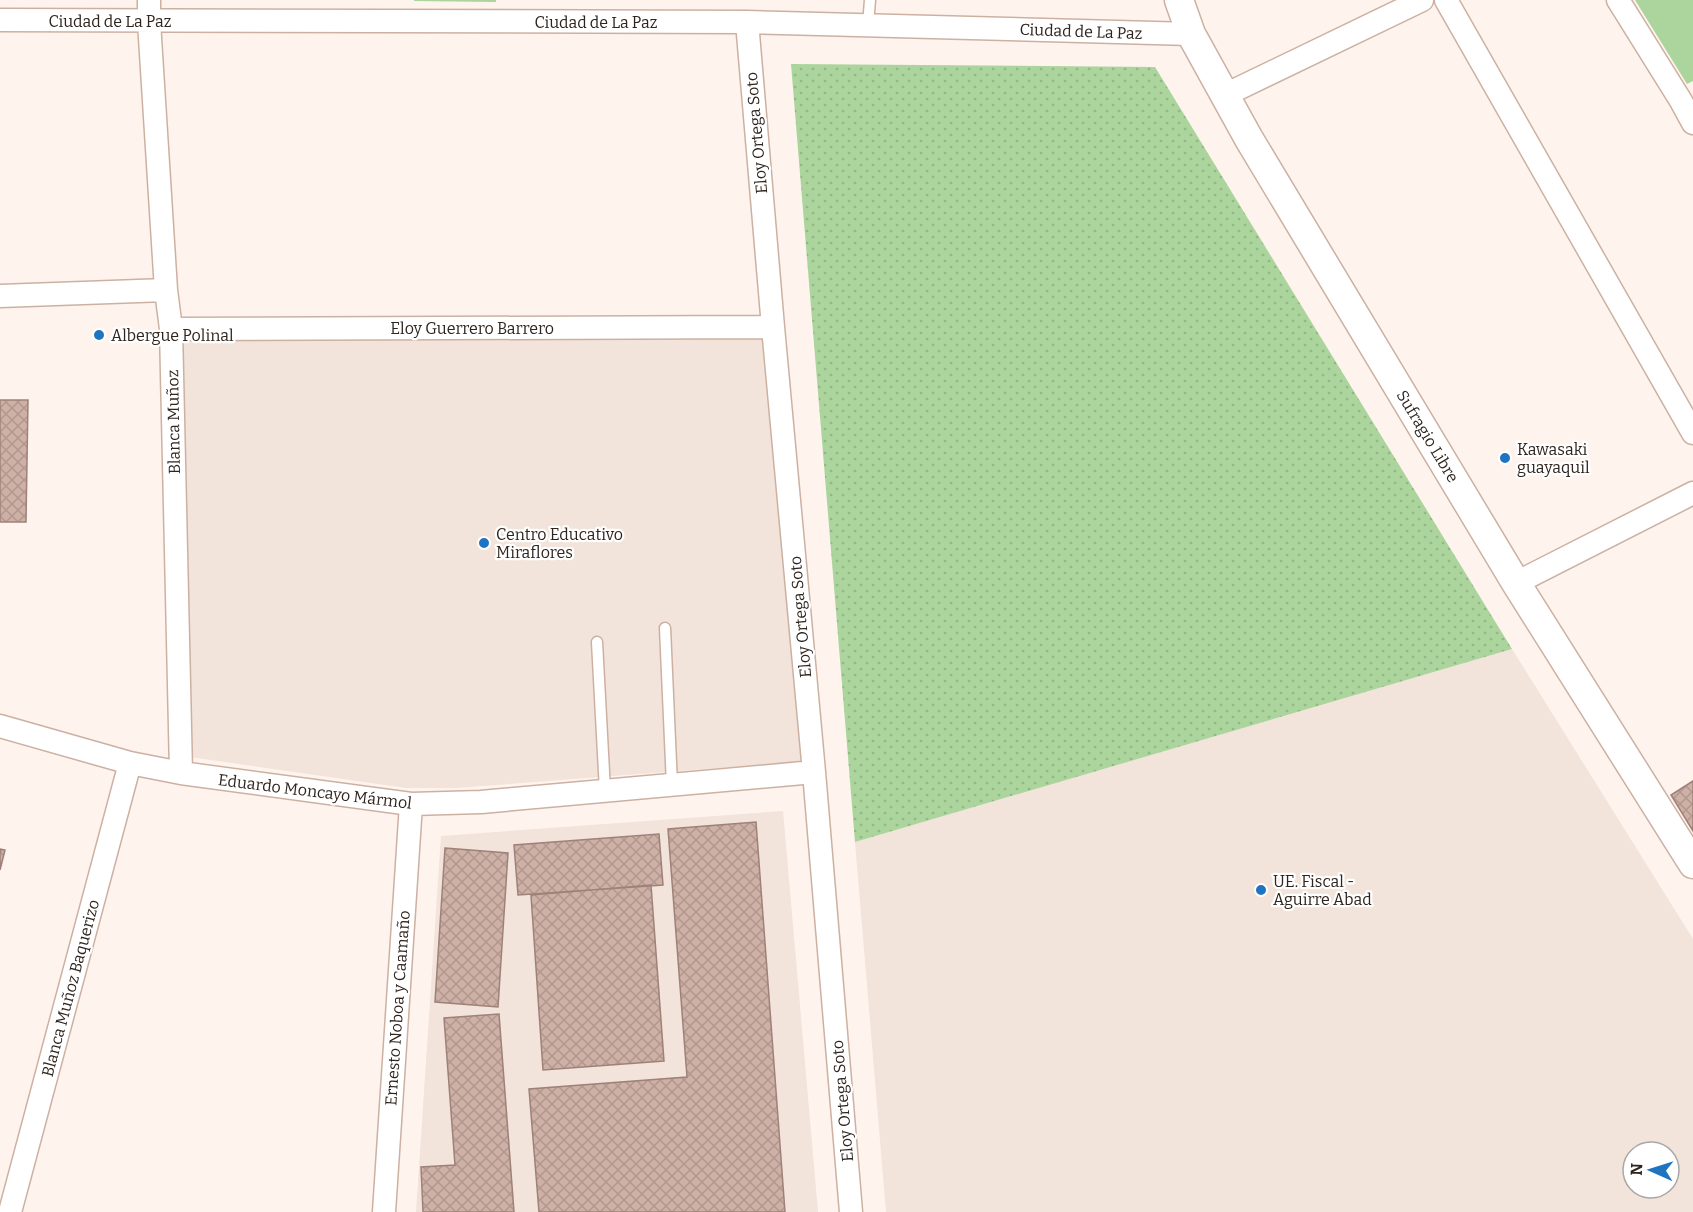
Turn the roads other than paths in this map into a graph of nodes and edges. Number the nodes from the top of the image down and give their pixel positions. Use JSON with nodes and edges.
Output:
{"nodes":[{"id":1,"x":870,"y":0,"type":"edge"},
{"id":2,"x":1179,"y":0,"type":"edge"},
{"id":3,"x":1422,"y":0,"type":"edge"},
{"id":4,"x":1446,"y":0,"type":"edge"},
{"id":5,"x":1618,"y":0,"type":"edge"},
{"id":6,"x":149,"y":11,"type":"edge"},
{"id":7,"x":0,"y":20,"type":"edge"},
{"id":8,"x":747,"y":22,"type":"junction"},
{"id":9,"x":868,"y":25,"type":"junction"},
{"id":10,"x":1191,"y":34,"type":"junction"},
{"id":11,"x":1225,"y":95,"type":"junction"},
{"id":12,"x":1687,"y":97,"type":"edge"},
{"id":13,"x":1693,"y":123,"type":"edge"},
{"id":14,"x":166,"y":290,"type":"junction"},
{"id":15,"x":0,"y":296,"type":"edge"},
{"id":16,"x":773,"y":327,"type":"junction"},
{"id":17,"x":171,"y":328,"type":"junction"},
{"id":18,"x":1693,"y":433,"type":"edge"},
{"id":19,"x":1693,"y":493,"type":"edge"},
{"id":20,"x":1516,"y":583,"type":"junction"},
{"id":21,"x":664,"y":628,"type":"dead end"},
{"id":22,"x":597,"y":642,"type":"dead end"},
{"id":23,"x":0,"y":726,"type":"edge"},
{"id":24,"x":130,"y":763,"type":"junction"},
{"id":25,"x":814,"y":772,"type":"junction"},
{"id":26,"x":181,"y":773,"type":"junction"},
{"id":27,"x":672,"y":785,"type":"junction"},
{"id":28,"x":605,"y":791,"type":"junction"},
{"id":29,"x":411,"y":804,"type":"junction"},
{"id":30,"x":1693,"y":864,"type":"edge"},
{"id":31,"x":10,"y":1212,"type":"edge"},
{"id":32,"x":384,"y":1212,"type":"edge"},
{"id":33,"x":851,"y":1212,"type":"edge"}],
"edges":[{"from":1,"to":9,"type":"lane"},
{"from":2,"to":10,"type":"street","name":"Sufragio Libre"},
{"from":3,"to":11,"type":"street"},
{"from":4,"to":18,"type":"street"},
{"from":5,"to":12,"type":"street"},
{"from":6,"to":7,"type":"street","name":"Ciudad de La Paz"},
{"from":6,"to":8,"type":"street","name":"Ciudad de La Paz"},
{"from":6,"to":14,"type":"street","name":"Blanca Muñoz"},
{"from":8,"to":9,"type":"street","name":"Ciudad de La Paz"},
{"from":8,"to":16,"type":"street","name":"Eloy Ortega Soto"},
{"from":9,"to":10,"type":"street","name":"Ciudad de La Paz"},
{"from":10,"to":11,"type":"street","name":"Sufragio Libre"},
{"from":11,"to":20,"type":"street","name":"Sufragio Libre"},
{"from":12,"to":13,"type":"street"},
{"from":14,"to":15,"type":"street"},
{"from":14,"to":17,"type":"street","name":"Blanca Muñoz"},
{"from":16,"to":17,"type":"street","name":"Eloy Guerrero Barrero"},
{"from":16,"to":25,"type":"street","name":"Eloy Ortega Soto"},
{"from":17,"to":26,"type":"street","name":"Blanca Muñoz"},
{"from":19,"to":20,"type":"street"},
{"from":20,"to":30,"type":"street","name":"Sufragio Libre"},
{"from":21,"to":27,"type":"lane"},
{"from":22,"to":28,"type":"lane"},
{"from":23,"to":24,"type":"street","name":"Eduardo Moncayo Mármol"},
{"from":24,"to":26,"type":"street","name":"Eduardo Moncayo Mármol"},
{"from":24,"to":31,"type":"street","name":"Blanca Muñoz Baquerizo"},
{"from":25,"to":27,"type":"street","name":"Eduardo Moncayo Mármol"},
{"from":25,"to":33,"type":"street","name":"Eloy Ortega Soto"},
{"from":26,"to":29,"type":"street","name":"Eduardo Moncayo Mármol"},
{"from":27,"to":28,"type":"street","name":"Eduardo Moncayo Mármol"},
{"from":28,"to":29,"type":"street","name":"Eduardo Moncayo Mármol"},
{"from":29,"to":32,"type":"street","name":"Ernesto Noboa y Caamaño"}]}
